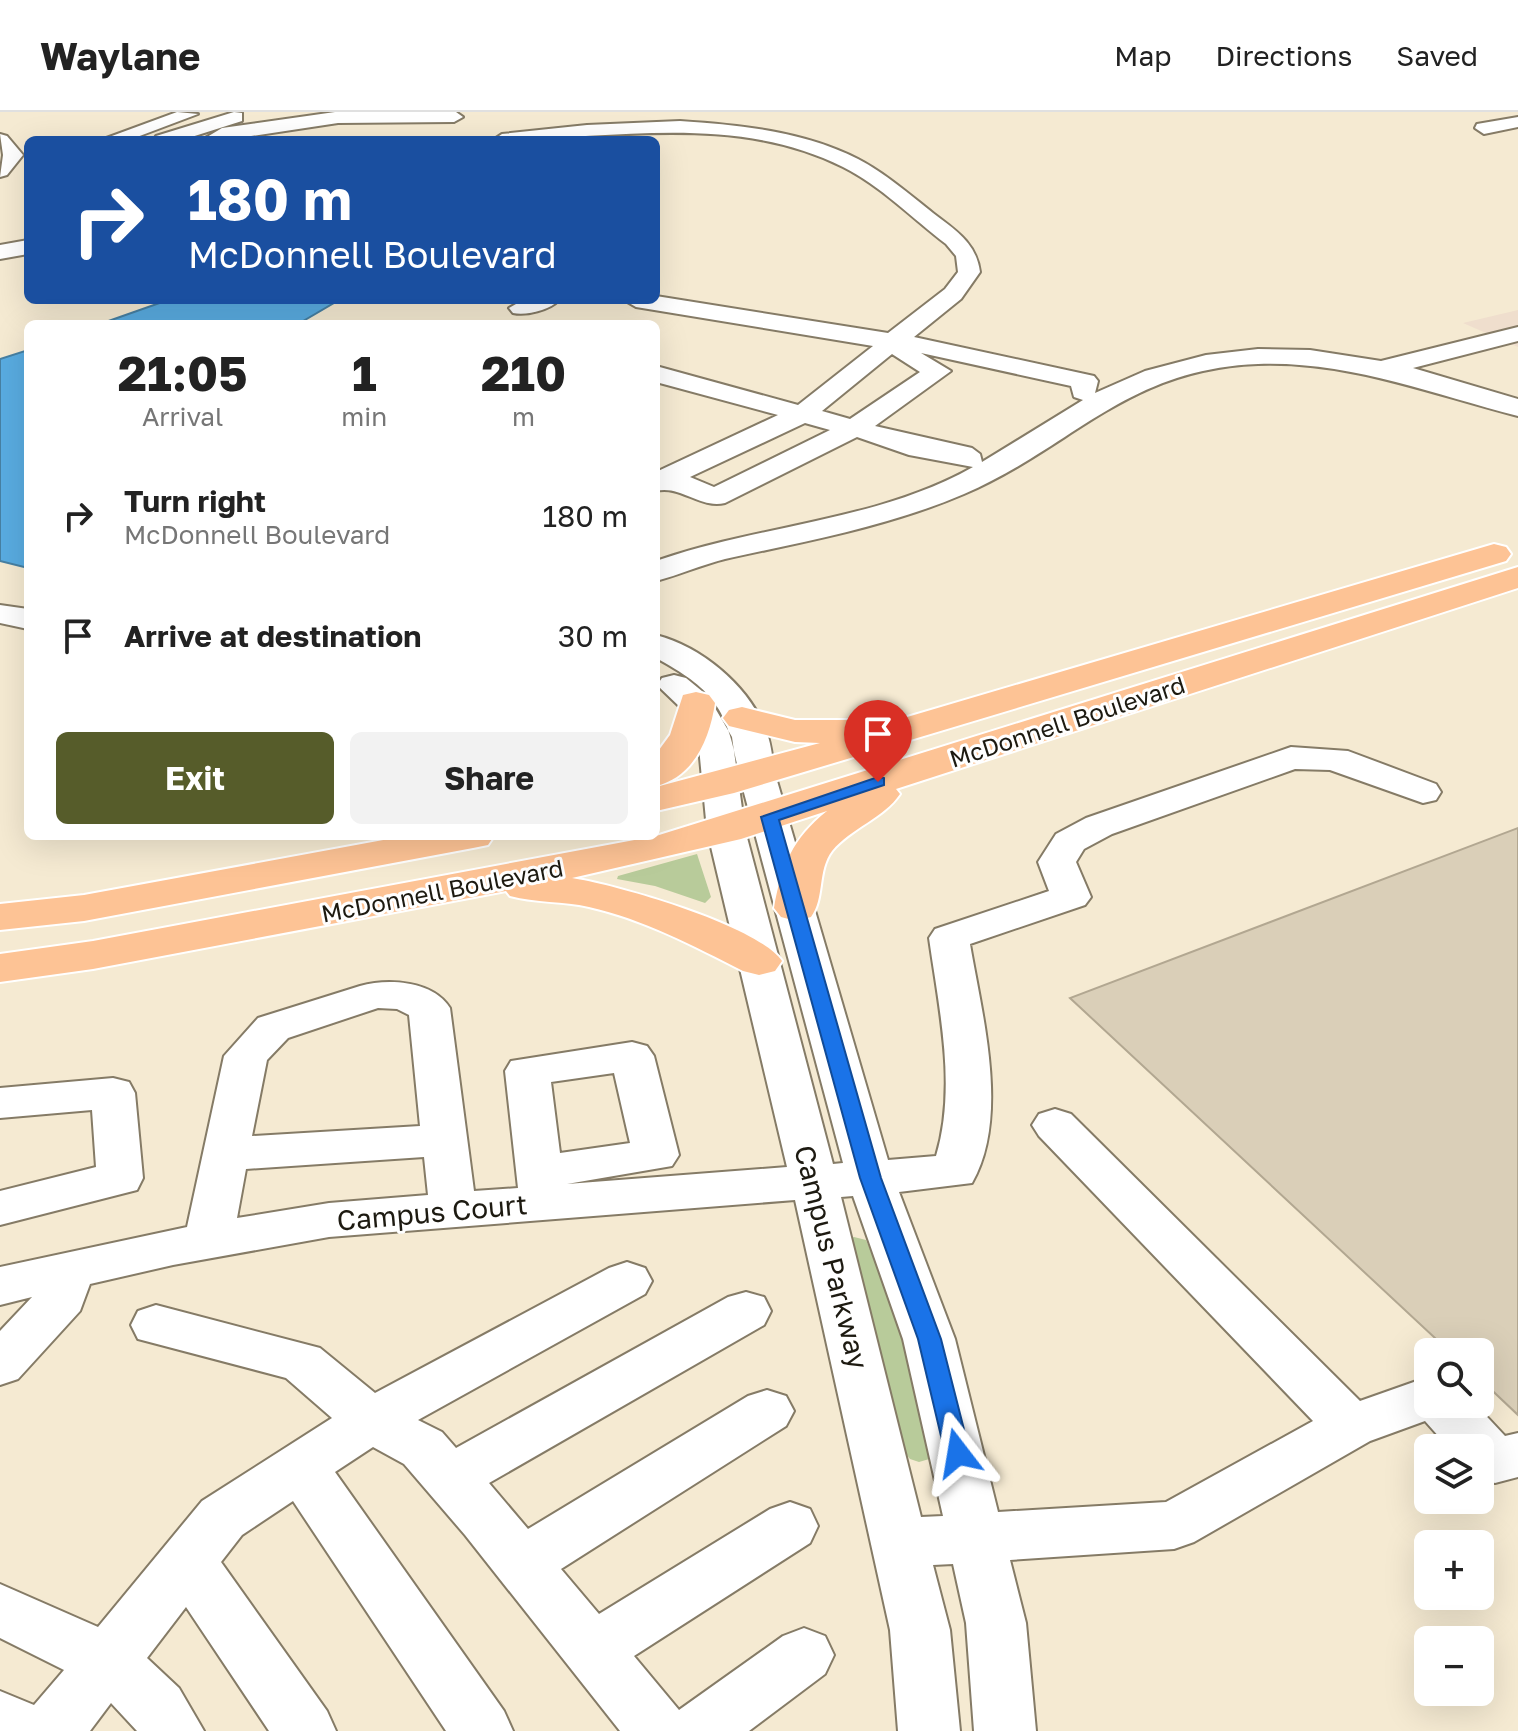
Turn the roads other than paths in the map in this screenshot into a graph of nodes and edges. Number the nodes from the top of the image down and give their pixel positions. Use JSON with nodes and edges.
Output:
{"nodes":[{"id":1,"x":198,"y":112,"type":"edge"},
{"id":2,"x":455,"y":121,"type":"edge"},
{"id":3,"x":1518,"y":122,"type":"edge"},
{"id":4,"x":268,"y":123,"type":"edge"},
{"id":5,"x":1484,"y":128,"type":"dead end"},
{"id":6,"x":120,"y":136,"type":"edge"},
{"id":7,"x":188,"y":136,"type":"edge"},
{"id":8,"x":224,"y":136,"type":"edge"},
{"id":9,"x":530,"y":136,"type":"edge"},
{"id":10,"x":0,"y":140,"type":"edge"},
{"id":11,"x":0,"y":171,"type":"edge"},
{"id":12,"x":24,"y":248,"type":"edge"},
{"id":13,"x":0,"y":252,"type":"edge"},
{"id":14,"x":534,"y":304,"type":"edge"},
{"id":15,"x":659,"y":304,"type":"edge"},
{"id":16,"x":665,"y":305,"type":"junction"},
{"id":17,"x":521,"y":308,"type":"dead end"},
{"id":18,"x":641,"y":320,"type":"edge"},
{"id":19,"x":1518,"y":334,"type":"edge"},
{"id":20,"x":907,"y":343,"type":"junction"},
{"id":21,"x":1024,"y":367,"type":"junction"},
{"id":22,"x":1384,"y":368,"type":"junction"},
{"id":23,"x":938,"y":371,"type":"junction"},
{"id":24,"x":660,"y":375,"type":"edge"},
{"id":25,"x":1416,"y":378,"type":"junction"},
{"id":26,"x":1000,"y":384,"type":"junction"},
{"id":27,"x":1094,"y":395,"type":"junction"},
{"id":28,"x":1518,"y":408,"type":"edge"},
{"id":29,"x":802,"y":414,"type":"junction"},
{"id":30,"x":1518,"y":423,"type":"edge"},
{"id":31,"x":854,"y":428,"type":"junction"},
{"id":32,"x":997,"y":467,"type":"junction"},
{"id":33,"x":660,"y":486,"type":"edge"},
{"id":34,"x":660,"y":487,"type":"edge"},
{"id":35,"x":660,"y":488,"type":"edge"},
{"id":36,"x":730,"y":547,"type":"junction"},
{"id":37,"x":1518,"y":547,"type":"edge"},
{"id":38,"x":660,"y":571,"type":"edge"},
{"id":39,"x":1518,"y":577,"type":"edge"},
{"id":40,"x":0,"y":614,"type":"edge"},
{"id":41,"x":24,"y":618,"type":"edge"},
{"id":42,"x":660,"y":647,"type":"edge"},
{"id":43,"x":660,"y":672,"type":"edge"},
{"id":44,"x":696,"y":703,"type":"junction"},
{"id":45,"x":742,"y":718,"type":"junction"},
{"id":46,"x":913,"y":728,"type":"junction"},
{"id":47,"x":660,"y":771,"type":"edge"},
{"id":48,"x":908,"y":772,"type":"junction"},
{"id":49,"x":1423,"y":792,"type":"dead end"},
{"id":50,"x":660,"y":799,"type":"edge"},
{"id":51,"x":743,"y":802,"type":"junction"},
{"id":52,"x":660,"y":827,"type":"edge"},
{"id":53,"x":451,"y":840,"type":"edge"},
{"id":54,"x":615,"y":840,"type":"edge"},
{"id":55,"x":459,"y":886,"type":"junction"},
{"id":56,"x":796,"y":908,"type":"junction"},
{"id":57,"x":0,"y":917,"type":"edge"},
{"id":58,"x":759,"y":961,"type":"junction"},
{"id":59,"x":0,"y":968,"type":"edge"},
{"id":60,"x":0,"y":1103,"type":"edge"},
{"id":61,"x":1055,"y":1125,"type":"dead end"},
{"id":62,"x":446,"y":1140,"type":"junction"},
{"id":63,"x":226,"y":1154,"type":"junction"},
{"id":64,"x":870,"y":1178,"type":"junction"},
{"id":65,"x":814,"y":1182,"type":"junction"},
{"id":66,"x":0,"y":1208,"type":"edge"},
{"id":67,"x":453,"y":1210,"type":"junction"},
{"id":68,"x":208,"y":1241,"type":"junction"},
{"id":69,"x":68,"y":1270,"type":"junction"},
{"id":70,"x":627,"y":1281,"type":"dead end"},
{"id":71,"x":0,"y":1286,"type":"edge"},
{"id":72,"x":746,"y":1311,"type":"dead end"},
{"id":73,"x":156,"y":1325,"type":"dead end"},
{"id":74,"x":0,"y":1365,"type":"edge"},
{"id":75,"x":1414,"y":1403,"type":"edge"},
{"id":76,"x":767,"y":1411,"type":"dead end"},
{"id":77,"x":1455,"y":1418,"type":"edge"},
{"id":78,"x":371,"y":1420,"type":"junction"},
{"id":79,"x":1351,"y":1426,"type":"junction"},
{"id":80,"x":1518,"y":1455,"type":"edge"},
{"id":81,"x":299,"y":1465,"type":"junction"},
{"id":82,"x":450,"y":1478,"type":"junction"},
{"id":83,"x":790,"y":1526,"type":"dead end"},
{"id":84,"x":979,"y":1538,"type":"junction"},
{"id":85,"x":901,"y":1543,"type":"junction"},
{"id":86,"x":187,"y":1560,"type":"junction"},
{"id":87,"x":522,"y":1563,"type":"junction"},
{"id":88,"x":0,"y":1610,"type":"edge"},
{"id":89,"x":594,"y":1649,"type":"junction"},
{"id":90,"x":804,"y":1655,"type":"dead end"},
{"id":91,"x":106,"y":1661,"type":"junction"},
{"id":92,"x":0,"y":1720,"type":"edge"},
{"id":93,"x":25,"y":1731,"type":"edge"},
{"id":94,"x":52,"y":1731,"type":"edge"},
{"id":95,"x":173,"y":1731,"type":"edge"},
{"id":96,"x":305,"y":1731,"type":"edge"},
{"id":97,"x":482,"y":1731,"type":"edge"},
{"id":98,"x":658,"y":1731,"type":"edge"},
{"id":99,"x":700,"y":1731,"type":"edge"},
{"id":100,"x":929,"y":1731,"type":"edge"},
{"id":101,"x":1005,"y":1731,"type":"edge"}],
"edges":[{"from":1,"to":6,"type":"street"},
{"from":2,"to":4,"type":"street"},
{"from":2,"to":4,"type":"street"},
{"from":3,"to":5,"type":"street"},
{"from":4,"to":7,"type":"street"},
{"from":4,"to":8,"type":"street"},
{"from":9,"to":20,"type":"street"},
{"from":10,"to":11,"type":"street"},
{"from":12,"to":13,"type":"street"},
{"from":14,"to":17,"type":"street"},
{"from":15,"to":16,"type":"street"},
{"from":16,"to":18,"type":"street"},
{"from":16,"to":20,"type":"street"},
{"from":19,"to":22,"type":"street"},
{"from":20,"to":21,"type":"street"},
{"from":20,"to":23,"type":"street"},
{"from":20,"to":29,"type":"street"},
{"from":21,"to":26,"type":"street"},
{"from":21,"to":27,"type":"street"},
{"from":22,"to":25,"type":"street"},
{"from":22,"to":27,"type":"street"},
{"from":23,"to":26,"type":"street"},
{"from":23,"to":31,"type":"street"},
{"from":24,"to":29,"type":"street"},
{"from":25,"to":28,"type":"street"},
{"from":25,"to":30,"type":"street"},
{"from":26,"to":27,"type":"street"},
{"from":27,"to":32,"type":"street"},
{"from":29,"to":31,"type":"street"},
{"from":29,"to":33,"type":"street"},
{"from":31,"to":32,"type":"street"},
{"from":31,"to":34,"type":"street"},
{"from":32,"to":36,"type":"street"},
{"from":35,"to":36,"type":"street"},
{"from":36,"to":38,"type":"street"},
{"from":37,"to":46,"type":"main road","name":"McDonnell Boulevard"},
{"from":39,"to":48,"type":"main road","name":"McDonnell Boulevard"},
{"from":40,"to":41,"type":"street"},
{"from":42,"to":45,"type":"street"},
{"from":43,"to":44,"type":"street"},
{"from":44,"to":47,"type":"main road"},
{"from":44,"to":51,"type":"street"},
{"from":45,"to":46,"type":"main road"},
{"from":45,"to":51,"type":"street"},
{"from":46,"to":51,"type":"main road","name":"McDonnell Boulevard"},
{"from":48,"to":51,"type":"main road","name":"McDonnell Boulevard"},
{"from":48,"to":56,"type":"main road"},
{"from":49,"to":64,"type":"street","name":"Campus Court"},
{"from":50,"to":51,"type":"main road","name":"McDonnell Boulevard"},
{"from":51,"to":52,"type":"main road","name":"McDonnell Boulevard"},
{"from":51,"to":56,"type":"street"},
{"from":51,"to":58,"type":"street","name":"Campus Parkway"},
{"from":53,"to":57,"type":"main road","name":"McDonnell Boulevard"},
{"from":54,"to":55,"type":"main road","name":"McDonnell Boulevard"},
{"from":55,"to":58,"type":"main road"},
{"from":55,"to":59,"type":"main road","name":"McDonnell Boulevard"},
{"from":56,"to":64,"type":"street"},
{"from":58,"to":65,"type":"street","name":"Campus Parkway"},
{"from":60,"to":66,"type":"street"},
{"from":61,"to":79,"type":"street"},
{"from":62,"to":63,"type":"street"},
{"from":62,"to":63,"type":"street"},
{"from":62,"to":67,"type":"street"},
{"from":63,"to":68,"type":"street"},
{"from":64,"to":65,"type":"street","name":"Campus Court"},
{"from":64,"to":84,"type":"street"},
{"from":65,"to":67,"type":"street","name":"Campus Court"},
{"from":65,"to":85,"type":"street","name":"Campus Parkway"},
{"from":67,"to":68,"type":"street","name":"Campus Court"},
{"from":68,"to":69,"type":"street","name":"Campus Court"},
{"from":69,"to":71,"type":"street","name":"Campus Court"},
{"from":69,"to":74,"type":"street"},
{"from":70,"to":78,"type":"street"},
{"from":72,"to":82,"type":"street"},
{"from":73,"to":78,"type":"street"},
{"from":75,"to":79,"type":"street"},
{"from":76,"to":87,"type":"street"},
{"from":77,"to":80,"type":"street"},
{"from":78,"to":81,"type":"street"},
{"from":78,"to":82,"type":"street"},
{"from":79,"to":84,"type":"street"},
{"from":81,"to":86,"type":"street"},
{"from":81,"to":97,"type":"street"},
{"from":82,"to":87,"type":"street"},
{"from":83,"to":89,"type":"street"},
{"from":84,"to":85,"type":"street"},
{"from":84,"to":101,"type":"street"},
{"from":85,"to":100,"type":"street","name":"Campus Parkway"},
{"from":86,"to":91,"type":"street"},
{"from":86,"to":96,"type":"street"},
{"from":87,"to":89,"type":"street"},
{"from":88,"to":91,"type":"street"},
{"from":89,"to":98,"type":"street"},
{"from":90,"to":99,"type":"street"},
{"from":91,"to":94,"type":"street"},
{"from":91,"to":95,"type":"street"},
{"from":92,"to":93,"type":"street"}]}
